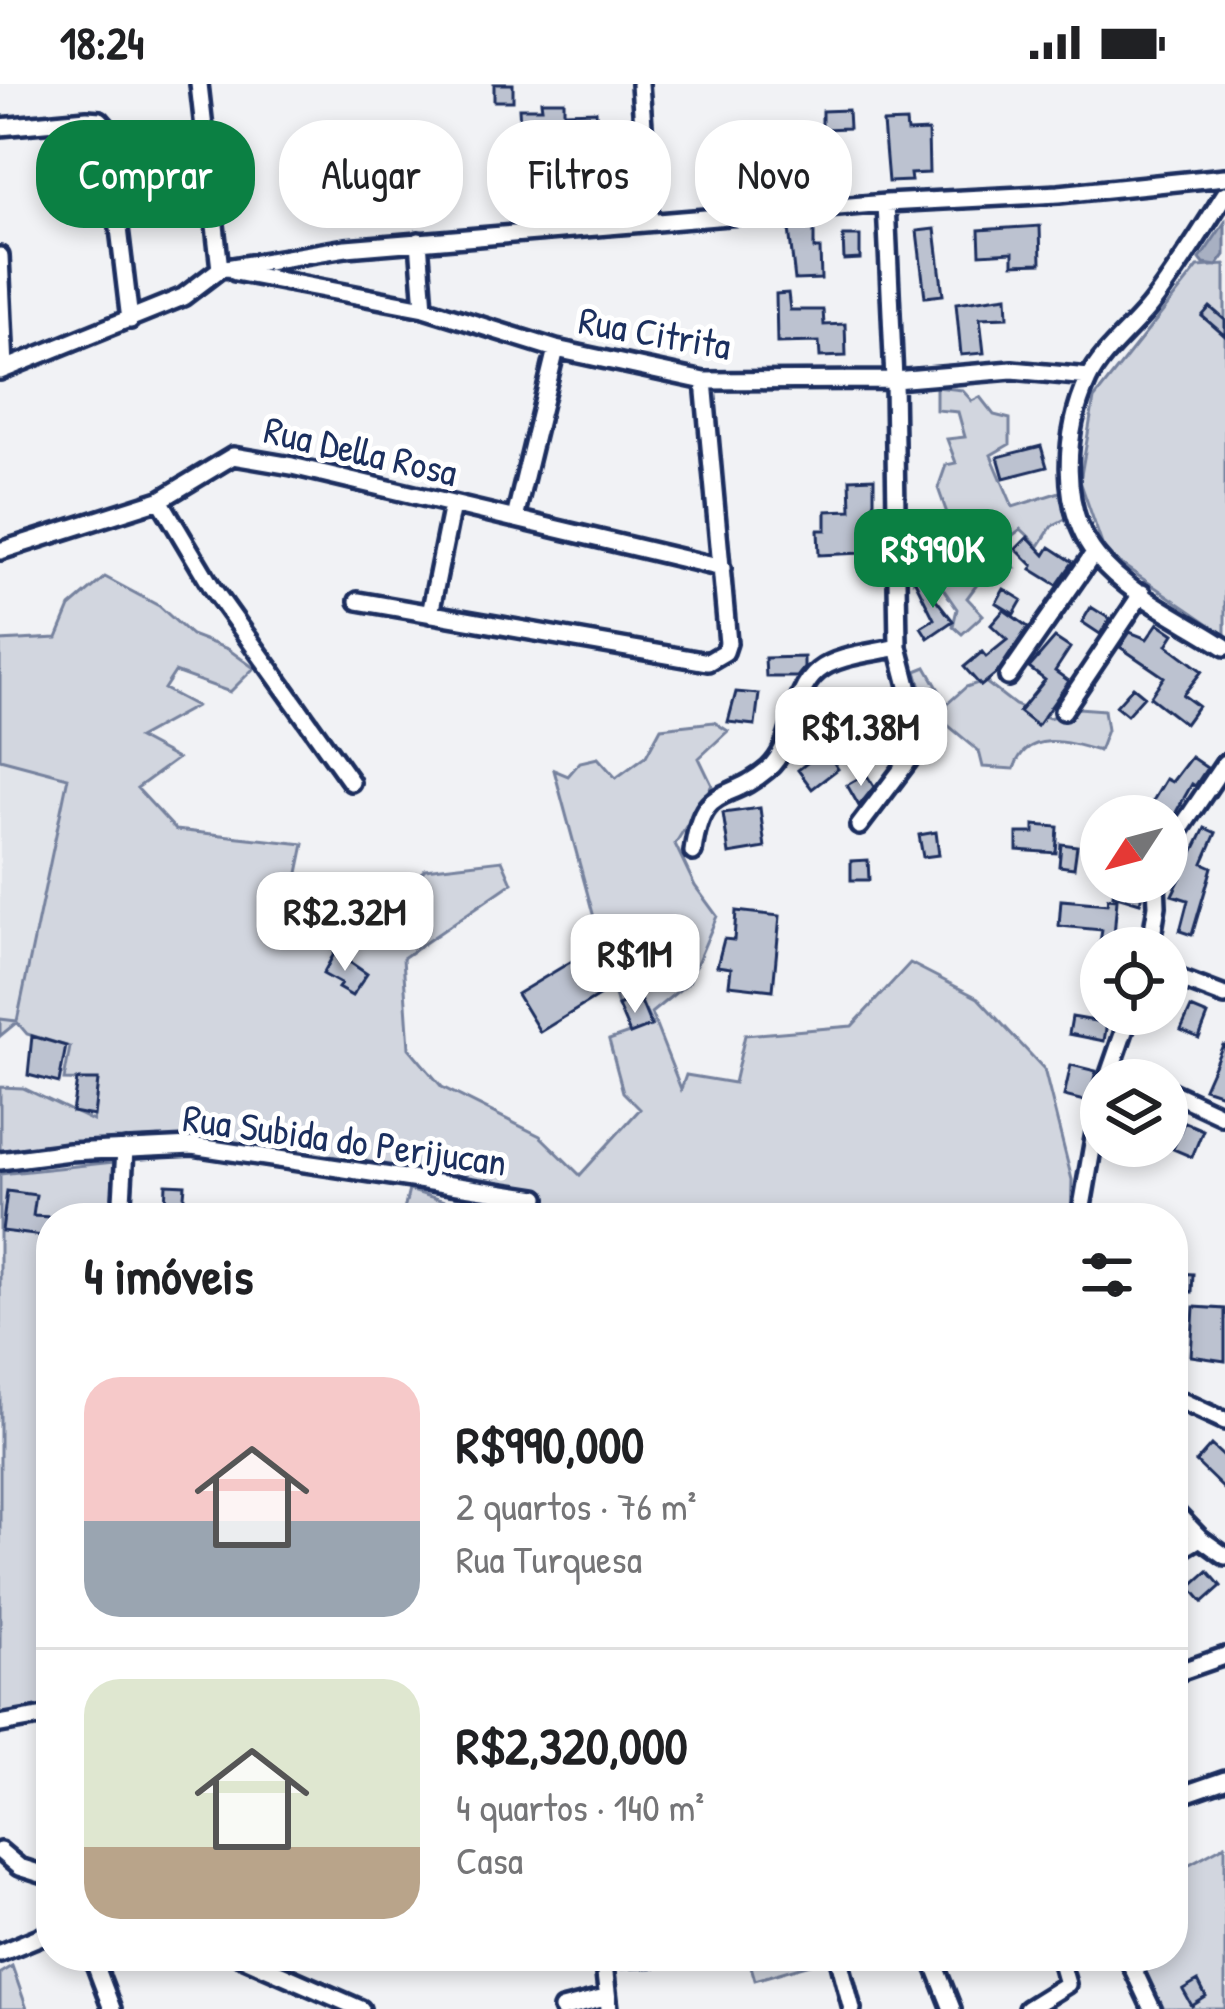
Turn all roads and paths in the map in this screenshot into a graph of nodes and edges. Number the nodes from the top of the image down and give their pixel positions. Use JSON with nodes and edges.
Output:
{"nodes":[{"id":1,"x":199,"y":84,"type":"edge"},
{"id":2,"x":640,"y":84,"type":"edge"},
{"id":3,"x":643,"y":120,"type":"edge"},
{"id":4,"x":0,"y":127,"type":"edge"},
{"id":5,"x":1225,"y":177,"type":"edge"},
{"id":6,"x":1225,"y":194,"type":"edge"},
{"id":7,"x":886,"y":203,"type":"junction"},
{"id":8,"x":671,"y":220,"type":"edge"},
{"id":9,"x":577,"y":228,"type":"edge"},
{"id":10,"x":418,"y":241,"type":"junction"},
{"id":11,"x":0,"y":256,"type":"edge"},
{"id":12,"x":220,"y":269,"type":"junction"},
{"id":13,"x":424,"y":308,"type":"junction"},
{"id":14,"x":130,"y":320,"type":"junction"},
{"id":15,"x":556,"y":349,"type":"junction"},
{"id":16,"x":3,"y":369,"type":"edge"},
{"id":17,"x":1089,"y":377,"type":"junction"},
{"id":18,"x":894,"y":380,"type":"junction"},
{"id":19,"x":704,"y":381,"type":"junction"},
{"id":20,"x":160,"y":500,"type":"junction"},
{"id":21,"x":452,"y":505,"type":"junction"},
{"id":22,"x":515,"y":518,"type":"junction"},
{"id":23,"x":0,"y":551,"type":"edge"},
{"id":24,"x":1094,"y":553,"type":"junction"},
{"id":25,"x":722,"y":568,"type":"junction"},
{"id":26,"x":1142,"y":593,"type":"junction"},
{"id":27,"x":358,"y":601,"type":"dead end"},
{"id":28,"x":430,"y":614,"type":"junction"},
{"id":29,"x":898,"y":647,"type":"junction"},
{"id":30,"x":1225,"y":647,"type":"edge"},
{"id":31,"x":1008,"y":676,"type":"dead end"},
{"id":32,"x":1063,"y":711,"type":"dead end"},
{"id":33,"x":1225,"y":763,"type":"edge"},
{"id":34,"x":351,"y":782,"type":"dead end"},
{"id":35,"x":1188,"y":818,"type":"edge"},
{"id":36,"x":859,"y":826,"type":"dead end"},
{"id":37,"x":693,"y":852,"type":"dead end"},
{"id":38,"x":1188,"y":982,"type":"edge"},
{"id":39,"x":1225,"y":996,"type":"edge"},
{"id":40,"x":1188,"y":1100,"type":"edge"},
{"id":41,"x":1225,"y":1117,"type":"edge"},
{"id":42,"x":125,"y":1149,"type":"junction"},
{"id":43,"x":0,"y":1161,"type":"edge"},
{"id":44,"x":1089,"y":1167,"type":"edge"},
{"id":45,"x":537,"y":1198,"type":"dead end"},
{"id":46,"x":122,"y":1203,"type":"edge"},
{"id":47,"x":1083,"y":1203,"type":"edge"},
{"id":48,"x":1188,"y":1404,"type":"edge"},
{"id":49,"x":1225,"y":1421,"type":"edge"},
{"id":50,"x":1188,"y":1526,"type":"edge"},
{"id":51,"x":1200,"y":1538,"type":"junction"},
{"id":52,"x":1188,"y":1545,"type":"edge"},
{"id":53,"x":1225,"y":1556,"type":"edge"},
{"id":54,"x":1225,"y":1656,"type":"edge"},
{"id":55,"x":1188,"y":1669,"type":"edge"},
{"id":56,"x":36,"y":1718,"type":"edge"},
{"id":57,"x":0,"y":1724,"type":"edge"},
{"id":58,"x":1225,"y":1780,"type":"edge"},
{"id":59,"x":1188,"y":1793,"type":"edge"},
{"id":60,"x":0,"y":1851,"type":"edge"},
{"id":61,"x":36,"y":1872,"type":"edge"},
{"id":62,"x":36,"y":1938,"type":"edge"},
{"id":63,"x":0,"y":1953,"type":"edge"},
{"id":64,"x":98,"y":1971,"type":"edge"},
{"id":65,"x":274,"y":1971,"type":"edge"},
{"id":66,"x":604,"y":1971,"type":"edge"},
{"id":67,"x":842,"y":1971,"type":"edge"},
{"id":68,"x":937,"y":1971,"type":"edge"},
{"id":69,"x":1063,"y":1971,"type":"edge"},
{"id":70,"x":1133,"y":1971,"type":"edge"},
{"id":71,"x":607,"y":2003,"type":"edge"},
{"id":72,"x":112,"y":2009,"type":"edge"},
{"id":73,"x":361,"y":2009,"type":"edge"},
{"id":74,"x":562,"y":2009,"type":"edge"},
{"id":75,"x":852,"y":2009,"type":"edge"},
{"id":76,"x":952,"y":2009,"type":"edge"},
{"id":77,"x":1027,"y":2009,"type":"edge"},
{"id":78,"x":1152,"y":2009,"type":"edge"}],
"edges":[{"from":1,"to":12,"type":"street"},
{"from":2,"to":3,"type":"street"},
{"from":4,"to":14,"type":"street"},
{"from":5,"to":7,"type":"street"},
{"from":6,"to":17,"type":"street"},
{"from":7,"to":8,"type":"street"},
{"from":7,"to":18,"type":"street"},
{"from":9,"to":10,"type":"street"},
{"from":10,"to":12,"type":"street"},
{"from":10,"to":13,"type":"street"},
{"from":11,"to":16,"type":"street"},
{"from":12,"to":13,"type":"street","name":"Rua Citrita"},
{"from":12,"to":14,"type":"street"},
{"from":13,"to":15,"type":"street","name":"Rua Citrita"},
{"from":14,"to":16,"type":"street"},
{"from":15,"to":19,"type":"street","name":"Rua Citrita"},
{"from":15,"to":22,"type":"street"},
{"from":17,"to":18,"type":"street","name":"Rua Citrita"},
{"from":17,"to":24,"type":"street"},
{"from":18,"to":19,"type":"street","name":"Rua Citrita"},
{"from":18,"to":29,"type":"street"},
{"from":19,"to":25,"type":"street"},
{"from":20,"to":21,"type":"street","name":"Rua Della Rosa"},
{"from":20,"to":23,"type":"street","name":"Rua Della Rosa"},
{"from":20,"to":34,"type":"street"},
{"from":21,"to":22,"type":"street","name":"Rua Della Rosa"},
{"from":21,"to":28,"type":"street"},
{"from":22,"to":25,"type":"street","name":"Rua Della Rosa"},
{"from":24,"to":26,"type":"street"},
{"from":24,"to":31,"type":"street"},
{"from":25,"to":28,"type":"street"},
{"from":26,"to":30,"type":"street"},
{"from":26,"to":32,"type":"street"},
{"from":27,"to":28,"type":"street"},
{"from":29,"to":36,"type":"street"},
{"from":29,"to":37,"type":"street"},
{"from":33,"to":35,"type":"street"},
{"from":38,"to":39,"type":"street"},
{"from":40,"to":41,"type":"street"},
{"from":42,"to":43,"type":"street","name":"Rua Subida do Perijucan"},
{"from":42,"to":45,"type":"street","name":"Rua Subida do Perijucan"},
{"from":42,"to":46,"type":"street"},
{"from":44,"to":47,"type":"street"},
{"from":48,"to":49,"type":"street"},
{"from":50,"to":51,"type":"street"},
{"from":51,"to":52,"type":"street"},
{"from":51,"to":53,"type":"street"},
{"from":54,"to":55,"type":"street"},
{"from":56,"to":57,"type":"street"},
{"from":58,"to":59,"type":"street"},
{"from":60,"to":61,"type":"street"},
{"from":62,"to":63,"type":"street"},
{"from":64,"to":72,"type":"street"},
{"from":65,"to":73,"type":"street"},
{"from":66,"to":71,"type":"street"},
{"from":67,"to":75,"type":"street"},
{"from":68,"to":76,"type":"street"},
{"from":69,"to":77,"type":"street"},
{"from":70,"to":78,"type":"street"},
{"from":71,"to":74,"type":"street"}]}
